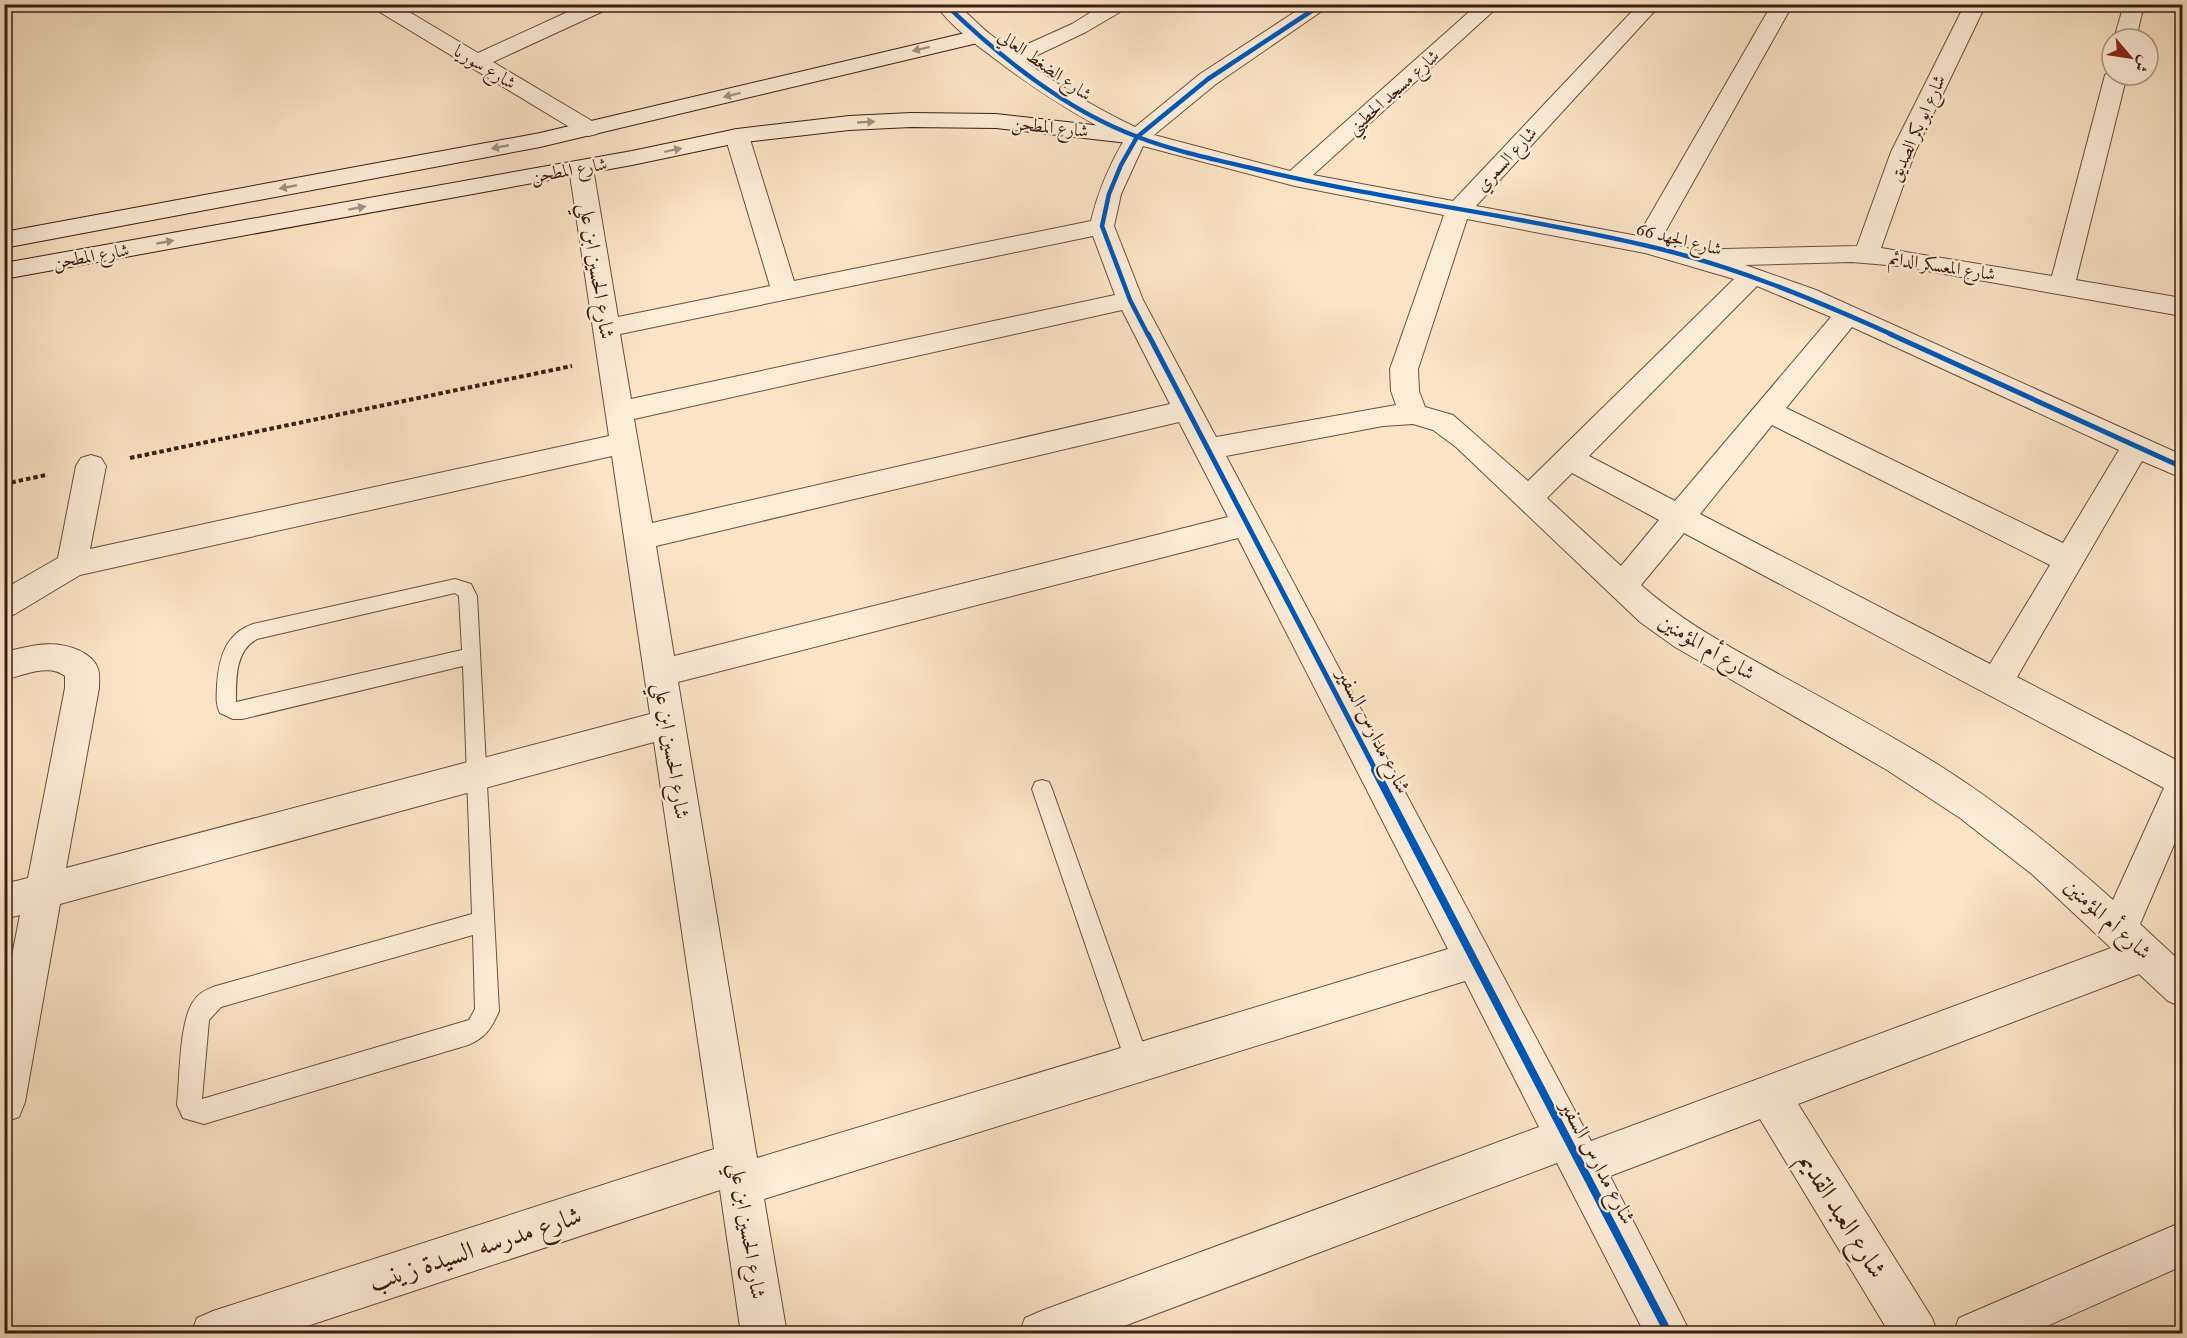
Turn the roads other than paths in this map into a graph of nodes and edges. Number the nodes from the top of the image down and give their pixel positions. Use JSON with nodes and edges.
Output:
{"nodes":[{"id":1,"x":380,"y":4,"type":"edge"},
{"id":2,"x":603,"y":4,"type":"edge"},
{"id":3,"x":945,"y":4,"type":"edge"},
{"id":4,"x":1120,"y":4,"type":"edge"},
{"id":5,"x":1322,"y":4,"type":"edge"},
{"id":6,"x":1491,"y":4,"type":"edge"},
{"id":7,"x":1651,"y":4,"type":"edge"},
{"id":8,"x":1783,"y":4,"type":"edge"},
{"id":9,"x":1976,"y":4,"type":"edge"},
{"id":10,"x":2133,"y":4,"type":"edge"},
{"id":11,"x":2128,"y":27,"type":"edge"},
{"id":12,"x":978,"y":36,"type":"junction"},
{"id":13,"x":1010,"y":60,"type":"junction"},
{"id":14,"x":476,"y":62,"type":"junction"},
{"id":15,"x":2113,"y":87,"type":"edge"},
{"id":16,"x":619,"y":122,"type":"junction"},
{"id":17,"x":589,"y":129,"type":"junction"},
{"id":18,"x":737,"y":136,"type":"junction"},
{"id":19,"x":1137,"y":137,"type":"junction"},
{"id":20,"x":540,"y":140,"type":"junction"},
{"id":21,"x":632,"y":158,"type":"junction"},
{"id":22,"x":581,"y":168,"type":"junction"},
{"id":23,"x":547,"y":174,"type":"junction"},
{"id":24,"x":1295,"y":179,"type":"junction"},
{"id":25,"x":1458,"y":210,"type":"junction"},
{"id":26,"x":1102,"y":226,"type":"junction"},
{"id":27,"x":4,"y":240,"type":"edge"},
{"id":28,"x":1645,"y":245,"type":"junction"},
{"id":29,"x":1866,"y":255,"type":"junction"},
{"id":30,"x":1699,"y":258,"type":"junction"},
{"id":31,"x":4,"y":271,"type":"edge"},
{"id":32,"x":1753,"y":275,"type":"junction"},
{"id":33,"x":2062,"y":286,"type":"junction"},
{"id":34,"x":784,"y":291,"type":"junction"},
{"id":35,"x":1130,"y":300,"type":"junction"},
{"id":36,"x":2182,"y":307,"type":"edge"},
{"id":37,"x":1848,"y":315,"type":"junction"},
{"id":38,"x":608,"y":343,"type":"junction"},
{"id":39,"x":1188,"y":410,"type":"junction"},
{"id":40,"x":1768,"y":411,"type":"junction"},
{"id":41,"x":1413,"y":414,"type":"junction"},
{"id":42,"x":622,"y":427,"type":"junction"},
{"id":43,"x":2136,"y":446,"type":"junction"},
{"id":44,"x":1208,"y":449,"type":"junction"},
{"id":45,"x":1569,"y":459,"type":"junction"},
{"id":46,"x":91,"y":466,"type":"road end"},
{"id":47,"x":2182,"y":467,"type":"edge"},
{"id":48,"x":1528,"y":499,"type":"junction"},
{"id":49,"x":1679,"y":516,"type":"junction"},
{"id":50,"x":1247,"y":524,"type":"junction"},
{"id":51,"x":639,"y":538,"type":"junction"},
{"id":52,"x":2069,"y":560,"type":"junction"},
{"id":53,"x":72,"y":565,"type":"junction"},
{"id":54,"x":1621,"y":587,"type":"junction"},
{"id":55,"x":8,"y":598,"type":"edge"},
{"id":56,"x":472,"y":656,"type":"junction"},
{"id":57,"x":4,"y":666,"type":"edge"},
{"id":58,"x":660,"y":674,"type":"junction"},
{"id":59,"x":1997,"y":682,"type":"junction"},
{"id":60,"x":668,"y":724,"type":"junction"},
{"id":61,"x":477,"y":775,"type":"junction"},
{"id":62,"x":2182,"y":780,"type":"edge"},
{"id":63,"x":2182,"y":787,"type":"edge"},
{"id":64,"x":1042,"y":789,"type":"dead end"},
{"id":65,"x":44,"y":891,"type":"junction"},
{"id":66,"x":4,"y":902,"type":"edge"},
{"id":67,"x":483,"y":921,"type":"junction"},
{"id":68,"x":2132,"y":941,"type":"junction"},
{"id":69,"x":1474,"y":960,"type":"junction"},
{"id":70,"x":2182,"y":988,"type":"edge"},
{"id":71,"x":1138,"y":1063,"type":"junction"},
{"id":72,"x":1769,"y":1096,"type":"junction"},
{"id":73,"x":4,"y":1102,"type":"edge"},
{"id":74,"x":1574,"y":1152,"type":"junction"},
{"id":75,"x":739,"y":1174,"type":"junction"},
{"id":76,"x":2182,"y":1244,"type":"edge"},
{"id":77,"x":1063,"y":1330,"type":"edge"},
{"id":78,"x":213,"y":1334,"type":"edge"},
{"id":79,"x":764,"y":1334,"type":"edge"},
{"id":80,"x":1669,"y":1334,"type":"edge"},
{"id":81,"x":1916,"y":1334,"type":"edge"},
{"id":82,"x":1975,"y":1334,"type":"edge"}],
"edges":[{"from":1,"to":14,"type":"street","name":"شارع سوريا"},
{"from":2,"to":14,"type":"street"},
{"from":3,"to":12,"type":"street","name":"شارع الضغط العالي"},
{"from":4,"to":13,"type":"street"},
{"from":5,"to":19,"type":"street"},
{"from":6,"to":24,"type":"street","name":"شارع مسجد الحطيني"},
{"from":7,"to":25,"type":"street","name":"شارع السمري"},
{"from":8,"to":28,"type":"street"},
{"from":9,"to":29,"type":"street","name":"شارع ابو بكر الصديق"},
{"from":10,"to":11,"type":"street"},
{"from":12,"to":13,"type":"street","name":"شارع الضغط العالي"},
{"from":12,"to":16,"type":"street","name":"شارع المطحن","one_way":true},
{"from":13,"to":19,"type":"street","name":"شارع الضغط العالي"},
{"from":14,"to":17,"type":"street","name":"شارع سوريا"},
{"from":15,"to":33,"type":"street"},
{"from":16,"to":17,"type":"street","name":"شارع المطحن"},
{"from":16,"to":21,"type":"street"},
{"from":17,"to":20,"type":"street","name":"شارع المطحن"},
{"from":18,"to":19,"type":"street","name":"شارع المطحن","one_way":true},
{"from":21,"to":18,"type":"street","name":"شارع المطحن","one_way":true},
{"from":18,"to":34,"type":"street"},
{"from":19,"to":24,"type":"street","name":"شارع الجهد 66"},
{"from":19,"to":26,"type":"street"},
{"from":20,"to":23,"type":"street"},
{"from":20,"to":27,"type":"street","name":"شارع المطحن","one_way":true},
{"from":21,"to":22,"type":"street","name":"شارع المطحن"},
{"from":22,"to":23,"type":"street","name":"شارع المطحن"},
{"from":22,"to":38,"type":"street","name":"شارع الحسين ابن علي"},
{"from":31,"to":23,"type":"street","name":"شارع المطحن","one_way":true},
{"from":24,"to":25,"type":"street","name":"شارع الجهد 66"},
{"from":25,"to":28,"type":"street","name":"شارع الجهد 66"},
{"from":25,"to":41,"type":"street","name":"شارع السمري"},
{"from":26,"to":34,"type":"street"},
{"from":26,"to":35,"type":"street","name":"شارع مدارس السفير"},
{"from":28,"to":30,"type":"street","name":"شارع الجهد 66"},
{"from":29,"to":30,"type":"street","name":"شارع المعسكر الدائم"},
{"from":29,"to":33,"type":"street","name":"شارع المعسكر الدائم"},
{"from":30,"to":32,"type":"street","name":"شارع الجهد 66"},
{"from":32,"to":37,"type":"street","name":"شارع الجهد 66"},
{"from":32,"to":45,"type":"street"},
{"from":33,"to":36,"type":"street","name":"شارع المعسكر الدائم"},
{"from":34,"to":38,"type":"street"},
{"from":35,"to":39,"type":"street","name":"شارع مدارس السفير"},
{"from":35,"to":42,"type":"street"},
{"from":37,"to":40,"type":"street"},
{"from":37,"to":43,"type":"street","name":"شارع الجهد 66"},
{"from":38,"to":42,"type":"street","name":"شارع الحسين ابن علي"},
{"from":39,"to":44,"type":"street","name":"شارع مدارس السفير"},
{"from":39,"to":51,"type":"street"},
{"from":40,"to":49,"type":"street"},
{"from":40,"to":52,"type":"street"},
{"from":41,"to":44,"type":"street","name":"شارع أم المؤمنين"},
{"from":41,"to":48,"type":"street","name":"شارع أم المؤمنين"},
{"from":42,"to":51,"type":"street","name":"شارع الحسين ابن علي"},
{"from":42,"to":53,"type":"street"},
{"from":43,"to":47,"type":"street","name":"شارع الجهد 66"},
{"from":43,"to":52,"type":"street"},
{"from":44,"to":50,"type":"street","name":"شارع مدارس السفير"},
{"from":45,"to":48,"type":"street"},
{"from":45,"to":49,"type":"street"},
{"from":46,"to":53,"type":"street"},
{"from":48,"to":54,"type":"street","name":"شارع أم المؤمنين"},
{"from":49,"to":54,"type":"street"},
{"from":49,"to":59,"type":"street"},
{"from":50,"to":58,"type":"street"},
{"from":50,"to":69,"type":"street","name":"شارع مدارس السفير"},
{"from":51,"to":58,"type":"street","name":"شارع الحسين ابن علي"},
{"from":52,"to":59,"type":"street"},
{"from":53,"to":55,"type":"street"},
{"from":54,"to":68,"type":"street","name":"شارع أم المؤمنين"},
{"from":56,"to":56,"type":"lane"},
{"from":56,"to":61,"type":"lane"},
{"from":57,"to":65,"type":"street"},
{"from":58,"to":60,"type":"street","name":"شارع الحسين ابن علي"},
{"from":59,"to":62,"type":"street"},
{"from":60,"to":61,"type":"street"},
{"from":60,"to":75,"type":"street","name":"شارع الحسين ابن علي"},
{"from":61,"to":65,"type":"street"},
{"from":61,"to":67,"type":"lane"},
{"from":63,"to":68,"type":"street"},
{"from":64,"to":71,"type":"lane"},
{"from":65,"to":66,"type":"street"},
{"from":65,"to":73,"type":"street"},
{"from":67,"to":67,"type":"lane"},
{"from":68,"to":70,"type":"street","name":"شارع أم المؤمنين"},
{"from":68,"to":72,"type":"street"},
{"from":69,"to":71,"type":"street","name":"شارع مدرسه السيدة زينب"},
{"from":69,"to":74,"type":"street","name":"شارع مدارس السفير"},
{"from":71,"to":75,"type":"street","name":"شارع مدرسه السيدة زينب"},
{"from":72,"to":74,"type":"street"},
{"from":72,"to":81,"type":"street","name":"شارع العبد القديم"},
{"from":74,"to":77,"type":"street"},
{"from":74,"to":80,"type":"street","name":"شارع مدارس السفير"},
{"from":75,"to":78,"type":"street","name":"شارع مدرسه السيدة زينب"},
{"from":75,"to":79,"type":"street","name":"شارع الحسين ابن علي"},
{"from":76,"to":82,"type":"street"}]}
